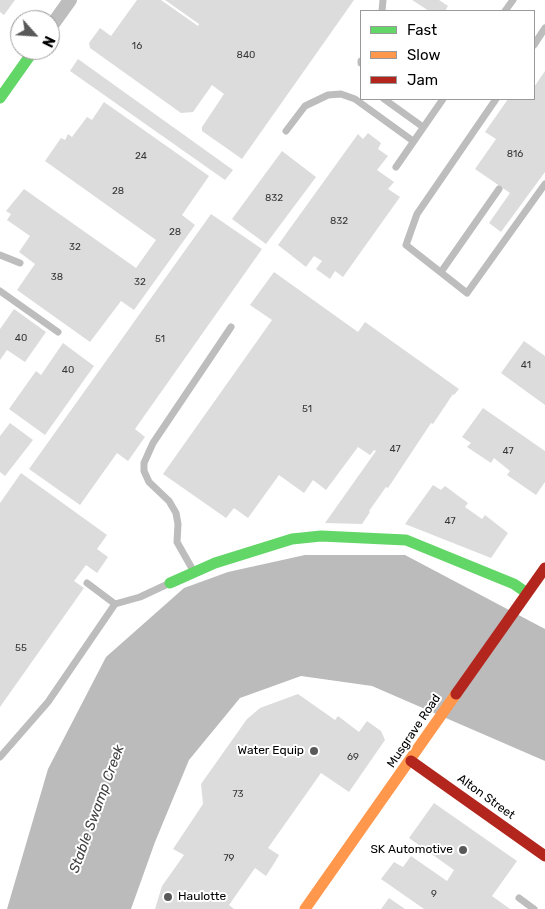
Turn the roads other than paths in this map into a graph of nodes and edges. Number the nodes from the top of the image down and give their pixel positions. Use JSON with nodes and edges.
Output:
{"nodes":[{"id":1,"x":70,"y":0,"type":"edge"},
{"id":2,"x":60,"y":14,"type":"edge"},
{"id":3,"x":545,"y":28,"type":"edge"},
{"id":4,"x":535,"y":43,"type":"edge"},
{"id":5,"x":27,"y":60,"type":"edge"},
{"id":6,"x":0,"y":98,"type":"edge"},
{"id":7,"x":385,"y":100,"type":"edge"},
{"id":8,"x":443,"y":100,"type":"edge"},
{"id":9,"x":495,"y":100,"type":"edge"},
{"id":10,"x":424,"y":127,"type":"junction"},
{"id":11,"x":286,"y":131,"type":"dead end"},
{"id":12,"x":413,"y":141,"type":"junction"},
{"id":13,"x":396,"y":167,"type":"dead end"},
{"id":14,"x":545,"y":184,"type":"edge"},
{"id":15,"x":499,"y":189,"type":"dead end"},
{"id":16,"x":0,"y":255,"type":"edge"},
{"id":17,"x":20,"y":263,"type":"dead end"},
{"id":18,"x":441,"y":272,"type":"junction"},
{"id":19,"x":0,"y":291,"type":"edge"},
{"id":20,"x":231,"y":327,"type":"dead end"},
{"id":21,"x":58,"y":332,"type":"dead end"},
{"id":22,"x":545,"y":568,"type":"edge"},
{"id":23,"x":194,"y":572,"type":"junction"},
{"id":24,"x":87,"y":583,"type":"dead end"},
{"id":25,"x":170,"y":583,"type":"joint"},
{"id":26,"x":533,"y":589,"type":"junction"},
{"id":27,"x":116,"y":604,"type":"junction"},
{"id":28,"x":0,"y":757,"type":"edge"},
{"id":29,"x":411,"y":761,"type":"junction"},
{"id":30,"x":545,"y":856,"type":"edge"},
{"id":31,"x":519,"y":898,"type":"dead end"},
{"id":32,"x":305,"y":909,"type":"edge"},
{"id":33,"x":534,"y":909,"type":"edge"}],
"edges":[{"from":1,"to":2,"type":"street"},
{"from":3,"to":4,"type":"lane"},
{"from":5,"to":6,"type":"street"},
{"from":7,"to":10,"type":"lane"},
{"from":8,"to":10,"type":"lane"},
{"from":9,"to":18,"type":"lane"},
{"from":10,"to":12,"type":"lane"},
{"from":11,"to":12,"type":"lane"},
{"from":12,"to":13,"type":"lane"},
{"from":14,"to":18,"type":"lane"},
{"from":15,"to":18,"type":"lane"},
{"from":16,"to":17,"type":"lane"},
{"from":19,"to":21,"type":"lane"},
{"from":20,"to":23,"type":"lane"},
{"from":22,"to":26,"type":"street","name":"Musgrave Road"},
{"from":23,"to":25,"type":"street"},
{"from":23,"to":26,"type":"street"},
{"from":24,"to":27,"type":"lane"},
{"from":25,"to":27,"type":"lane"},
{"from":26,"to":29,"type":"street","name":"Musgrave Road"},
{"from":27,"to":28,"type":"lane"},
{"from":29,"to":30,"type":"street","name":"Alton Street"},
{"from":29,"to":32,"type":"street","name":"Musgrave Road"},
{"from":31,"to":33,"type":"lane"}]}
